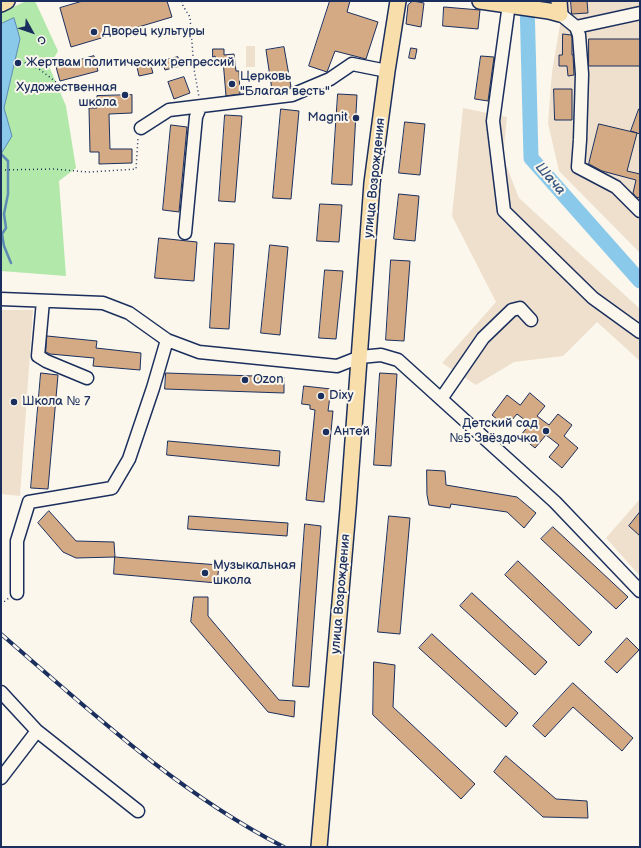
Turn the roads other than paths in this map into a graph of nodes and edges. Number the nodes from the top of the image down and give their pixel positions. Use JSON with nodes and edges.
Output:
{"nodes":[{"id":1,"x":7,"y":1,"type":"edge"},
{"id":2,"x":398,"y":1,"type":"edge"},
{"id":3,"x":480,"y":1,"type":"edge"},
{"id":4,"x":1,"y":4,"type":"edge"},
{"id":5,"x":515,"y":6,"type":"junction"},
{"id":6,"x":556,"y":9,"type":"edge"},
{"id":7,"x":640,"y":13,"type":"edge"},
{"id":8,"x":576,"y":26,"type":"junction"},
{"id":9,"x":386,"y":71,"type":"junction"},
{"id":10,"x":200,"y":107,"type":"junction"},
{"id":11,"x":141,"y":128,"type":"road end"},
{"id":12,"x":640,"y":211,"type":"edge"},
{"id":13,"x":185,"y":233,"type":"dead end"},
{"id":14,"x":1,"y":299,"type":"edge"},
{"id":15,"x":43,"y":301,"type":"junction"},
{"id":16,"x":531,"y":320,"type":"dead end"},
{"id":17,"x":640,"y":332,"type":"edge"},
{"id":18,"x":167,"y":340,"type":"junction"},
{"id":19,"x":360,"y":357,"type":"junction"},
{"id":20,"x":87,"y":378,"type":"dead end"},
{"id":21,"x":441,"y":399,"type":"junction"},
{"id":22,"x":640,"y":591,"type":"edge"},
{"id":23,"x":17,"y":593,"type":"dead end"},
{"id":24,"x":1,"y":692,"type":"edge"},
{"id":25,"x":37,"y":731,"type":"junction"},
{"id":26,"x":1,"y":778,"type":"edge"},
{"id":27,"x":138,"y":811,"type":"dead end"},
{"id":28,"x":319,"y":847,"type":"edge"}],
"edges":[{"from":1,"to":4,"type":"main road"},
{"from":2,"to":9,"type":"main road","name":"улица Возрождения"},
{"from":3,"to":5,"type":"main road"},
{"from":5,"to":6,"type":"main road"},
{"from":5,"to":17,"type":"street"},
{"from":6,"to":8,"type":"street"},
{"from":7,"to":8,"type":"street"},
{"from":8,"to":12,"type":"street"},
{"from":9,"to":10,"type":"street"},
{"from":9,"to":19,"type":"main road","name":"улица Возрождения"},
{"from":10,"to":11,"type":"street"},
{"from":10,"to":13,"type":"street"},
{"from":14,"to":15,"type":"street"},
{"from":15,"to":18,"type":"street"},
{"from":15,"to":20,"type":"street"},
{"from":16,"to":21,"type":"street"},
{"from":18,"to":19,"type":"street"},
{"from":18,"to":23,"type":"street"},
{"from":19,"to":21,"type":"street"},
{"from":19,"to":28,"type":"main road","name":"улица Возрождения"},
{"from":21,"to":22,"type":"street"},
{"from":24,"to":25,"type":"street"},
{"from":25,"to":26,"type":"street"},
{"from":25,"to":27,"type":"street"}]}
